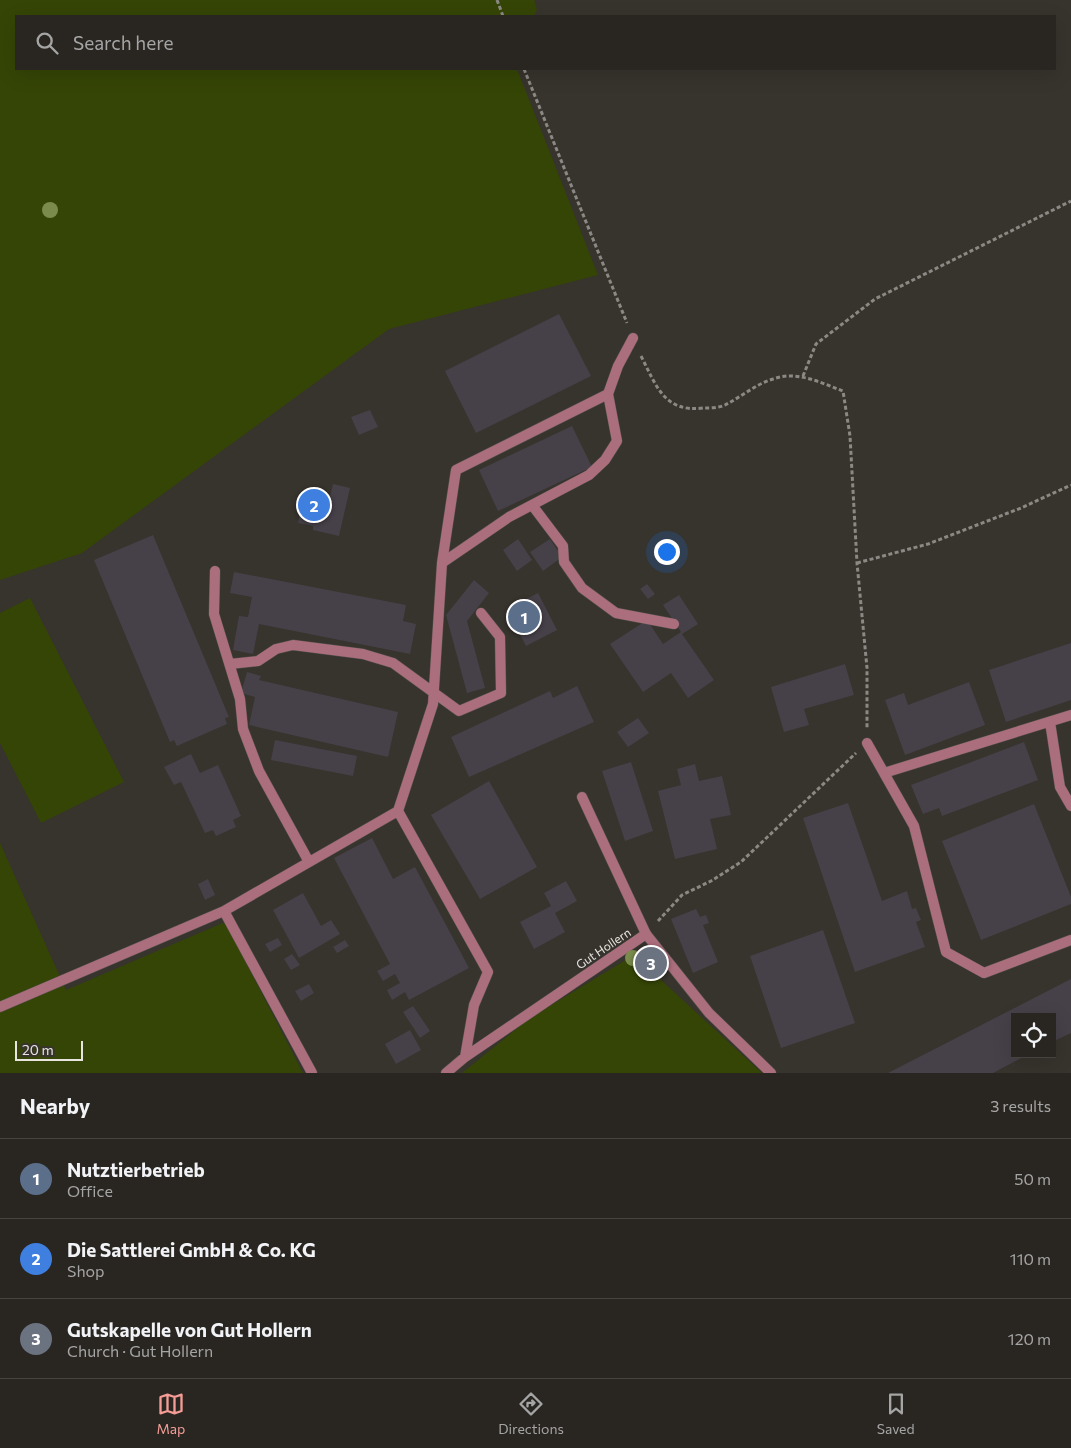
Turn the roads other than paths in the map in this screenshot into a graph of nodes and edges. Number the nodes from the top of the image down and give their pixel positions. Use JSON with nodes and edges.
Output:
{"nodes":[{"id":1,"x":633,"y":338,"type":"road end"},
{"id":2,"x":608,"y":394,"type":"junction"},
{"id":3,"x":532,"y":505,"type":"junction"},
{"id":4,"x":442,"y":564,"type":"junction"},
{"id":5,"x":215,"y":571,"type":"dead end"},
{"id":6,"x":481,"y":613,"type":"dead end"},
{"id":7,"x":674,"y":624,"type":"dead end"},
{"id":8,"x":230,"y":664,"type":"junction"},
{"id":9,"x":434,"y":692,"type":"junction"},
{"id":10,"x":1071,"y":715,"type":"edge"},
{"id":11,"x":1050,"y":722,"type":"junction"},
{"id":12,"x":867,"y":743,"type":"road end"},
{"id":13,"x":884,"y":772,"type":"junction"},
{"id":14,"x":582,"y":797,"type":"dead end"},
{"id":15,"x":1071,"y":806,"type":"edge"},
{"id":16,"x":398,"y":810,"type":"junction"},
{"id":17,"x":309,"y":862,"type":"junction"},
{"id":18,"x":224,"y":911,"type":"junction"},
{"id":19,"x":646,"y":934,"type":"junction"},
{"id":20,"x":1071,"y":940,"type":"edge"},
{"id":21,"x":0,"y":1007,"type":"edge"},
{"id":22,"x":465,"y":1057,"type":"junction"},
{"id":23,"x":312,"y":1073,"type":"edge"},
{"id":24,"x":446,"y":1073,"type":"edge"},
{"id":25,"x":771,"y":1073,"type":"edge"}],
"edges":[{"from":1,"to":2,"type":"street"},
{"from":2,"to":3,"type":"street"},
{"from":2,"to":4,"type":"street"},
{"from":3,"to":4,"type":"street"},
{"from":3,"to":7,"type":"street"},
{"from":4,"to":9,"type":"street"},
{"from":5,"to":8,"type":"street"},
{"from":6,"to":9,"type":"street"},
{"from":8,"to":9,"type":"street"},
{"from":8,"to":17,"type":"street"},
{"from":9,"to":16,"type":"street"},
{"from":10,"to":11,"type":"street"},
{"from":11,"to":13,"type":"street"},
{"from":11,"to":15,"type":"street"},
{"from":12,"to":13,"type":"street"},
{"from":13,"to":20,"type":"street"},
{"from":14,"to":19,"type":"street"},
{"from":16,"to":17,"type":"street"},
{"from":16,"to":22,"type":"street"},
{"from":17,"to":18,"type":"street"},
{"from":18,"to":21,"type":"street"},
{"from":18,"to":23,"type":"street"},
{"from":19,"to":22,"type":"street","name":"Gut Hollern"},
{"from":19,"to":25,"type":"street","name":"Gut Hollern"},
{"from":22,"to":24,"type":"street","name":"Gut Hollern"}]}
